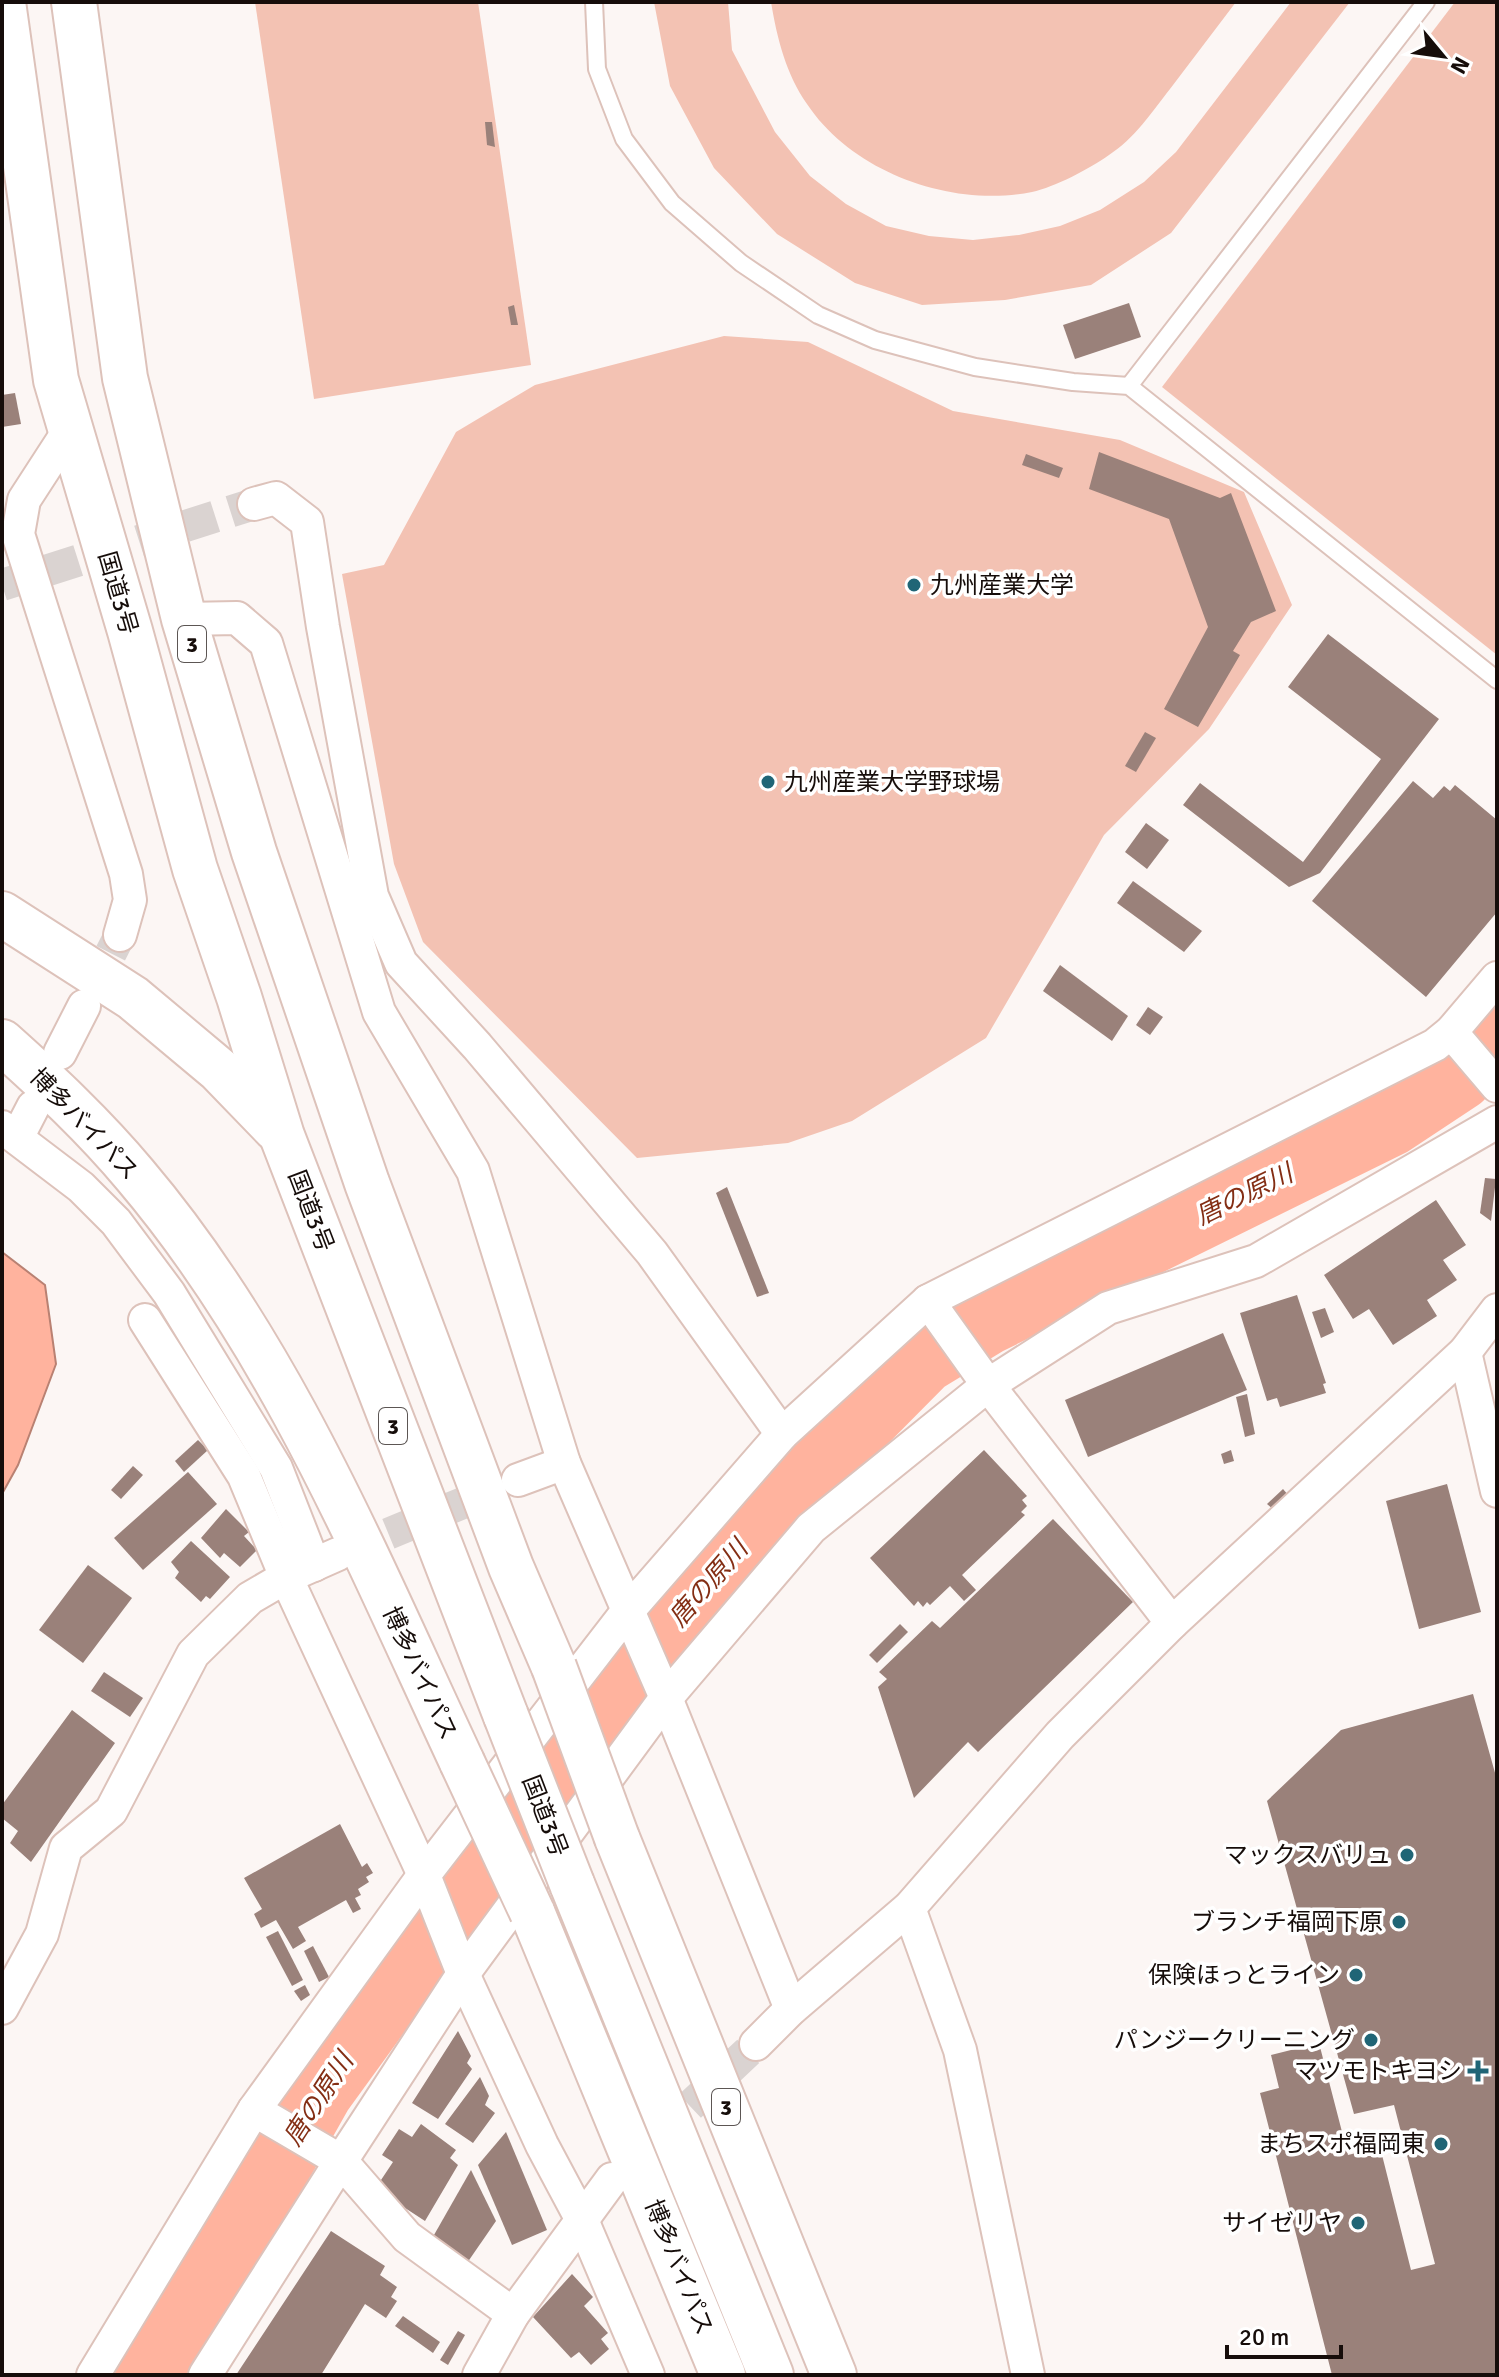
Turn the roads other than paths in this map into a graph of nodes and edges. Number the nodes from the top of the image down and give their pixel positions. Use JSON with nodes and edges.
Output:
{"nodes":[{"id":1,"x":3,"y":2,"type":"edge"},
{"id":2,"x":74,"y":2,"type":"edge"},
{"id":3,"x":594,"y":2,"type":"edge"},
{"id":4,"x":1426,"y":2,"type":"edge"},
{"id":5,"x":1129,"y":386,"type":"junction"},
{"id":6,"x":70,"y":429,"type":"junction"},
{"id":7,"x":254,"y":504,"type":"tunnel mouth"},
{"id":8,"x":184,"y":619,"type":"junction"},
{"id":9,"x":1497,"y":680,"type":"edge"},
{"id":10,"x":2,"y":900,"type":"edge"},
{"id":11,"x":2,"y":914,"type":"edge"},
{"id":12,"x":120,"y":935,"type":"tunnel mouth"},
{"id":13,"x":1497,"y":978,"type":"edge"},
{"id":14,"x":133,"y":998,"type":"junction"},
{"id":15,"x":84,"y":1006,"type":"tunnel mouth"},
{"id":16,"x":1456,"y":1038,"type":"junction"},
{"id":17,"x":2,"y":1042,"type":"edge"},
{"id":18,"x":2,"y":1053,"type":"edge"},
{"id":19,"x":60,"y":1053,"type":"dead end"},
{"id":20,"x":1497,"y":1086,"type":"edge"},
{"id":21,"x":48,"y":1102,"type":"junction"},
{"id":22,"x":1497,"y":1122,"type":"edge"},
{"id":23,"x":10,"y":1133,"type":"edge"},
{"id":24,"x":282,"y":1136,"type":"junction"},
{"id":25,"x":398,"y":1265,"type":"junction"},
{"id":26,"x":928,"y":1301,"type":"junction"},
{"id":27,"x":1497,"y":1310,"type":"edge"},
{"id":28,"x":145,"y":1320,"type":"dead end"},
{"id":29,"x":1465,"y":1352,"type":"junction"},
{"id":30,"x":988,"y":1385,"type":"junction"},
{"id":31,"x":782,"y":1434,"type":"junction"},
{"id":32,"x":564,"y":1463,"type":"junction"},
{"id":33,"x":518,"y":1480,"type":"tunnel mouth"},
{"id":34,"x":1497,"y":1491,"type":"edge"},
{"id":35,"x":313,"y":1565,"type":"junction"},
{"id":36,"x":627,"y":1612,"type":"junction"},
{"id":37,"x":1172,"y":1623,"type":"junction"},
{"id":38,"x":666,"y":1698,"type":"junction"},
{"id":39,"x":424,"y":1875,"type":"junction"},
{"id":40,"x":909,"y":1908,"type":"junction"},
{"id":41,"x":463,"y":1974,"type":"junction"},
{"id":42,"x":2,"y":2008,"type":"edge"},
{"id":43,"x":791,"y":2009,"type":"junction"},
{"id":44,"x":756,"y":2044,"type":"tunnel mouth"},
{"id":45,"x":254,"y":2110,"type":"junction"},
{"id":46,"x":341,"y":2161,"type":"junction"},
{"id":47,"x":612,"y":2179,"type":"dead end"},
{"id":48,"x":582,"y":2220,"type":"junction"},
{"id":49,"x":513,"y":2314,"type":"junction"},
{"id":50,"x":93,"y":2375,"type":"edge"},
{"id":51,"x":205,"y":2375,"type":"edge"},
{"id":52,"x":479,"y":2375,"type":"edge"},
{"id":53,"x":648,"y":2375,"type":"edge"},
{"id":54,"x":723,"y":2375,"type":"edge"},
{"id":55,"x":771,"y":2375,"type":"edge"},
{"id":56,"x":834,"y":2375,"type":"edge"},
{"id":57,"x":1028,"y":2375,"type":"edge"}],
"edges":[{"from":1,"to":6,"type":"highway","name":"国道3号","number":"3"},
{"from":2,"to":8,"type":"highway","number":"3"},
{"from":3,"to":5,"type":"lane"},
{"from":4,"to":5,"type":"lane"},
{"from":5,"to":9,"type":"lane"},
{"from":6,"to":12,"type":"street"},
{"from":6,"to":24,"type":"highway","name":"国道3号","number":"3"},
{"from":7,"to":31,"type":"street"},
{"from":8,"to":25,"type":"highway","number":"3"},
{"from":8,"to":32,"type":"street"},
{"from":10,"to":14,"type":"highway"},
{"from":11,"to":14,"type":"highway","number":"3"},
{"from":13,"to":16,"type":"street"},
{"from":14,"to":24,"type":"highway","number":"3"},
{"from":15,"to":19,"type":"street"},
{"from":16,"to":20,"type":"street"},
{"from":16,"to":26,"type":"street"},
{"from":17,"to":21,"type":"highway","name":"博多バイパス"},
{"from":18,"to":21,"type":"highway"},
{"from":21,"to":23,"type":"street"},
{"from":21,"to":54,"type":"highway","name":"博多バイパス","bridge":true},
{"from":22,"to":30,"type":"street"},
{"from":23,"to":35,"type":"street"},
{"from":24,"to":25,"type":"highway","number":"3"},
{"from":24,"to":55,"type":"highway","name":"国道3号","number":"3","bridge":true},
{"from":25,"to":56,"type":"highway","number":"3","bridge":true},
{"from":26,"to":30,"type":"street"},
{"from":26,"to":31,"type":"street"},
{"from":27,"to":29,"type":"street"},
{"from":28,"to":35,"type":"street"},
{"from":29,"to":34,"type":"street"},
{"from":29,"to":37,"type":"street"},
{"from":30,"to":37,"type":"street"},
{"from":30,"to":38,"type":"street"},
{"from":31,"to":36,"type":"street"},
{"from":32,"to":33,"type":"street"},
{"from":32,"to":36,"type":"street"},
{"from":35,"to":39,"type":"street"},
{"from":35,"to":42,"type":"street"},
{"from":36,"to":38,"type":"street"},
{"from":36,"to":39,"type":"street"},
{"from":37,"to":40,"type":"street"},
{"from":38,"to":41,"type":"street"},
{"from":38,"to":43,"type":"street"},
{"from":39,"to":41,"type":"street"},
{"from":39,"to":45,"type":"street"},
{"from":40,"to":43,"type":"street"},
{"from":40,"to":57,"type":"street"},
{"from":41,"to":46,"type":"street"},
{"from":41,"to":48,"type":"street"},
{"from":43,"to":44,"type":"street"},
{"from":45,"to":46,"type":"street"},
{"from":45,"to":50,"type":"street"},
{"from":46,"to":49,"type":"street"},
{"from":46,"to":51,"type":"street"},
{"from":47,"to":48,"type":"street"},
{"from":48,"to":49,"type":"street"},
{"from":48,"to":53,"type":"street"},
{"from":49,"to":52,"type":"street"}]}
